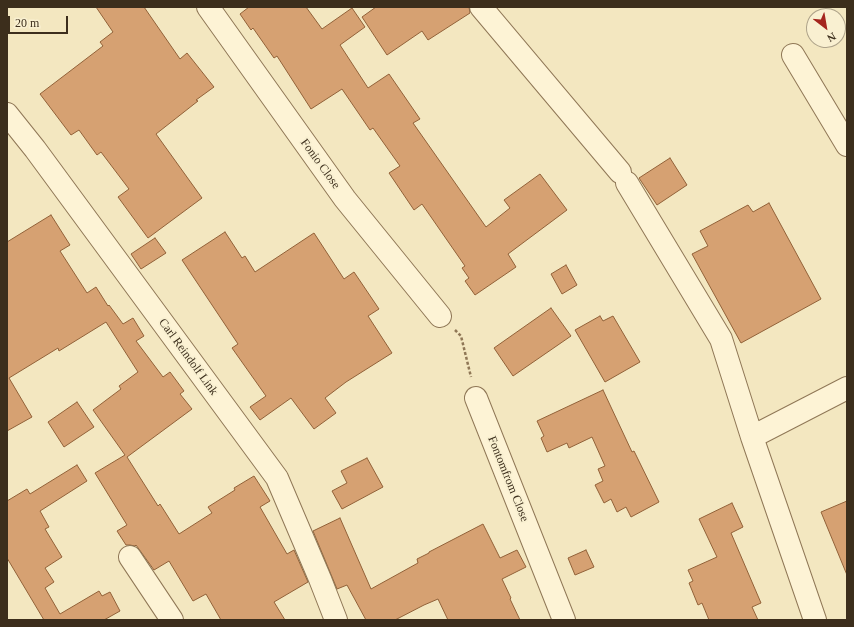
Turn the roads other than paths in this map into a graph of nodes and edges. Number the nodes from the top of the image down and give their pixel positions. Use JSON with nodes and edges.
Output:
{"nodes":[{"id":1,"x":208,"y":7,"type":"edge"},
{"id":2,"x":480,"y":7,"type":"edge"},
{"id":3,"x":793,"y":55,"type":"dead end"},
{"id":4,"x":7,"y":114,"type":"edge"},
{"id":5,"x":847,"y":144,"type":"edge"},
{"id":6,"x":440,"y":316,"type":"dead end"},
{"id":7,"x":847,"y":388,"type":"edge"},
{"id":8,"x":476,"y":398,"type":"road end"},
{"id":9,"x":752,"y":437,"type":"junction"},
{"id":10,"x":130,"y":557,"type":"dead end"},
{"id":11,"x":172,"y":620,"type":"edge"},
{"id":12,"x":336,"y":620,"type":"edge"},
{"id":13,"x":564,"y":620,"type":"edge"},
{"id":14,"x":815,"y":620,"type":"edge"}],
"edges":[{"from":1,"to":6,"type":"street","name":"Fonio Close"},
{"from":2,"to":9,"type":"street"},
{"from":3,"to":5,"type":"street"},
{"from":4,"to":12,"type":"street","name":"Carl Reindolf Link"},
{"from":7,"to":9,"type":"street"},
{"from":8,"to":13,"type":"street","name":"Fontomfrom Close"},
{"from":9,"to":14,"type":"street"},
{"from":10,"to":11,"type":"street"}]}
